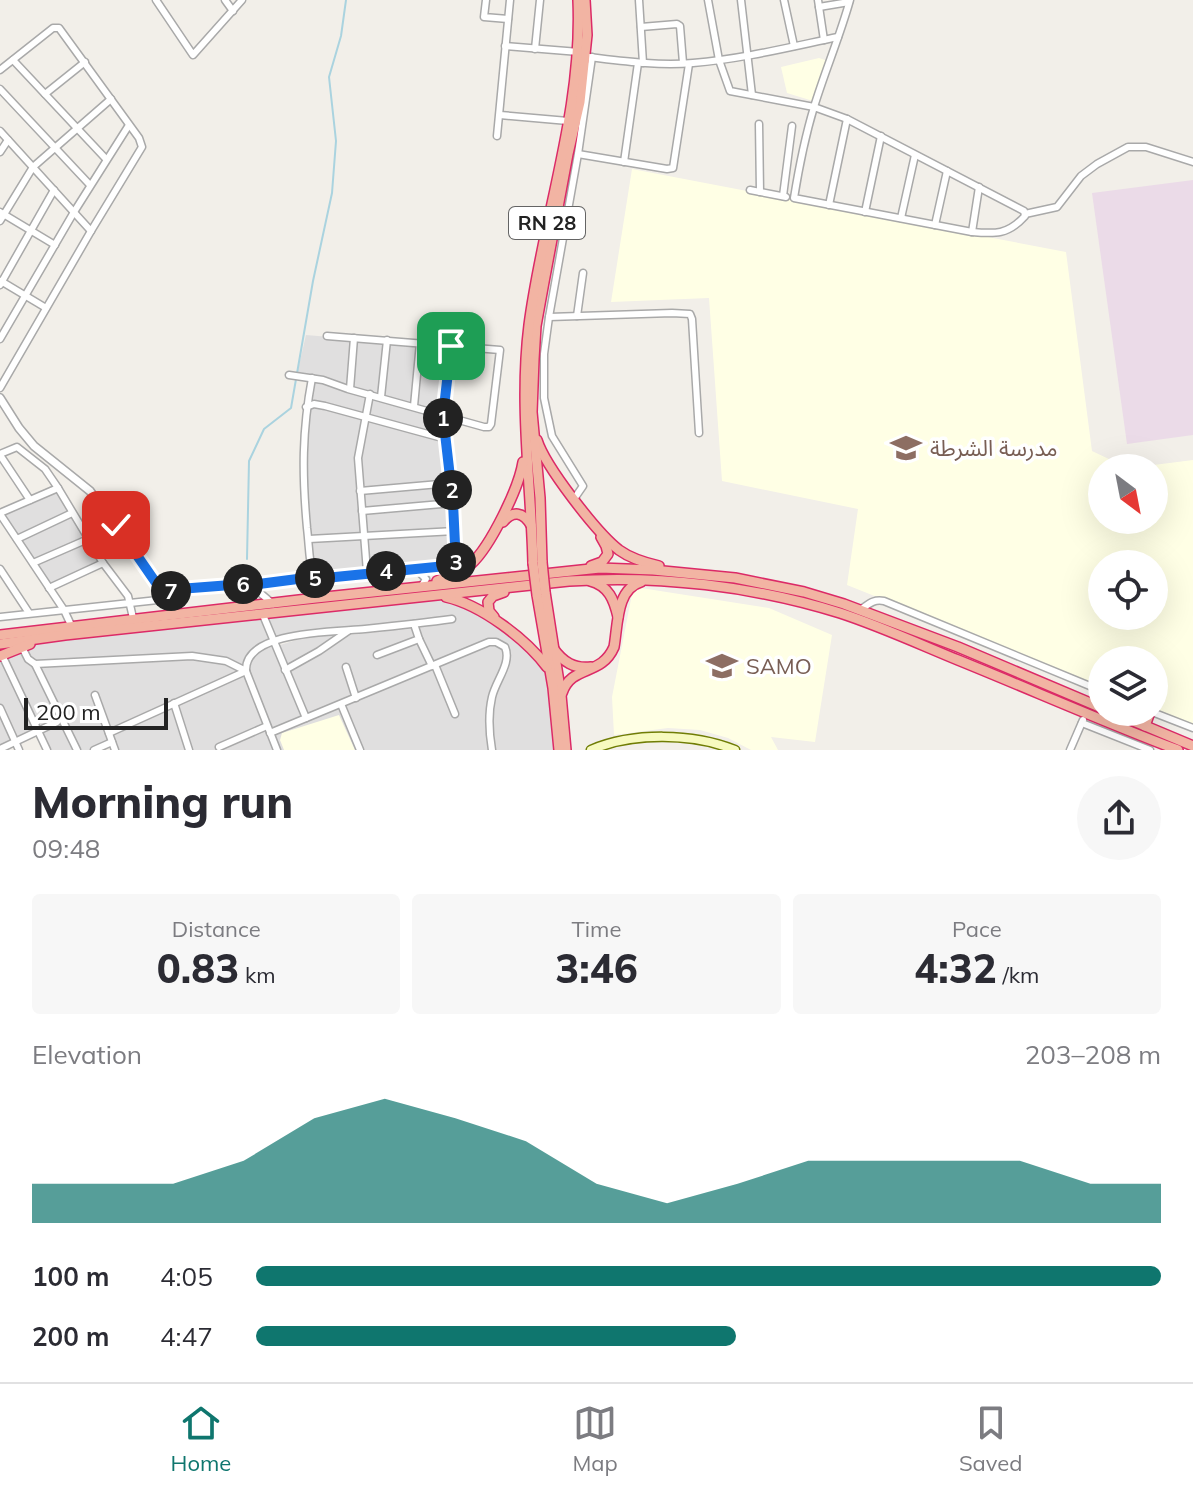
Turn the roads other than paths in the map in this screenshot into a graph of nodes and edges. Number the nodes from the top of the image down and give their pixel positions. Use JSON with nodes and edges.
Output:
{"nodes":[{"id":1,"x":156,"y":0,"type":"edge"},
{"id":2,"x":225,"y":0,"type":"edge"},
{"id":3,"x":242,"y":0,"type":"edge"},
{"id":4,"x":486,"y":0,"type":"edge"},
{"id":5,"x":510,"y":0,"type":"edge"},
{"id":6,"x":540,"y":0,"type":"edge"},
{"id":7,"x":578,"y":0,"type":"edge"},
{"id":8,"x":585,"y":0,"type":"edge"},
{"id":9,"x":639,"y":0,"type":"edge"},
{"id":10,"x":708,"y":0,"type":"edge"},
{"id":11,"x":741,"y":0,"type":"edge"},
{"id":12,"x":784,"y":0,"type":"edge"},
{"id":13,"x":849,"y":1,"type":"edge"},
{"id":14,"x":818,"y":4,"type":"edge"},
{"id":15,"x":233,"y":11,"type":"junction"},
{"id":16,"x":508,"y":19,"type":"junction"},
{"id":17,"x":641,"y":27,"type":"junction"},
{"id":18,"x":838,"y":37,"type":"junction"},
{"id":19,"x":824,"y":40,"type":"junction"},
{"id":20,"x":505,"y":46,"type":"junction"},
{"id":21,"x":794,"y":46,"type":"junction"},
{"id":22,"x":535,"y":49,"type":"junction"},
{"id":23,"x":585,"y":55,"type":"junction"},
{"id":24,"x":748,"y":55,"type":"junction"},
{"id":25,"x":13,"y":60,"type":"junction"},
{"id":26,"x":719,"y":60,"type":"junction"},
{"id":27,"x":85,"y":62,"type":"junction"},
{"id":28,"x":641,"y":63,"type":"junction"},
{"id":29,"x":686,"y":64,"type":"junction"},
{"id":30,"x":0,"y":70,"type":"edge"},
{"id":31,"x":0,"y":89,"type":"edge"},
{"id":32,"x":45,"y":94,"type":"junction"},
{"id":33,"x":752,"y":95,"type":"junction"},
{"id":34,"x":111,"y":99,"type":"junction"},
{"id":35,"x":814,"y":107,"type":"junction"},
{"id":36,"x":500,"y":115,"type":"junction"},
{"id":37,"x":847,"y":119,"type":"junction"},
{"id":38,"x":568,"y":121,"type":"junction"},
{"id":39,"x":759,"y":124,"type":"dead end"},
{"id":40,"x":129,"y":125,"type":"junction"},
{"id":41,"x":792,"y":126,"type":"dead end"},
{"id":42,"x":78,"y":129,"type":"junction"},
{"id":43,"x":0,"y":131,"type":"edge"},
{"id":44,"x":497,"y":136,"type":"dead end"},
{"id":45,"x":881,"y":136,"type":"junction"},
{"id":46,"x":8,"y":140,"type":"junction"},
{"id":47,"x":56,"y":148,"type":"junction"},
{"id":48,"x":0,"y":152,"type":"edge"},
{"id":49,"x":578,"y":154,"type":"junction"},
{"id":50,"x":915,"y":155,"type":"junction"},
{"id":51,"x":106,"y":159,"type":"junction"},
{"id":52,"x":624,"y":162,"type":"junction"},
{"id":53,"x":1193,"y":162,"type":"edge"},
{"id":54,"x":33,"y":167,"type":"junction"},
{"id":55,"x":947,"y":171,"type":"junction"},
{"id":56,"x":90,"y":185,"type":"junction"},
{"id":57,"x":979,"y":187,"type":"junction"},
{"id":58,"x":54,"y":190,"type":"junction"},
{"id":59,"x":750,"y":190,"type":"dead end"},
{"id":60,"x":760,"y":192,"type":"junction"},
{"id":61,"x":783,"y":196,"type":"junction"},
{"id":62,"x":794,"y":198,"type":"junction"},
{"id":63,"x":829,"y":205,"type":"junction"},
{"id":64,"x":74,"y":212,"type":"junction"},
{"id":65,"x":865,"y":212,"type":"junction"},
{"id":66,"x":1025,"y":214,"type":"junction"},
{"id":67,"x":1,"y":216,"type":"edge"},
{"id":68,"x":901,"y":218,"type":"junction"},
{"id":69,"x":935,"y":225,"type":"junction"},
{"id":70,"x":31,"y":230,"type":"junction"},
{"id":71,"x":91,"y":231,"type":"junction"},
{"id":72,"x":972,"y":232,"type":"junction"},
{"id":73,"x":55,"y":245,"type":"junction"},
{"id":74,"x":583,"y":273,"type":"dead end"},
{"id":75,"x":1,"y":282,"type":"edge"},
{"id":76,"x":25,"y":295,"type":"junction"},
{"id":77,"x":46,"y":308,"type":"junction"},
{"id":78,"x":577,"y":316,"type":"junction"},
{"id":79,"x":549,"y":317,"type":"junction"},
{"id":80,"x":327,"y":336,"type":"dead end"},
{"id":81,"x":354,"y":338,"type":"junction"},
{"id":82,"x":0,"y":339,"type":"edge"},
{"id":83,"x":387,"y":340,"type":"junction"},
{"id":84,"x":420,"y":343,"type":"junction"},
{"id":85,"x":451,"y":346,"type":"junction"},
{"id":86,"x":289,"y":375,"type":"dead end"},
{"id":87,"x":312,"y":378,"type":"junction"},
{"id":88,"x":0,"y":388,"type":"edge"},
{"id":89,"x":350,"y":389,"type":"junction"},
{"id":90,"x":370,"y":394,"type":"junction"},
{"id":91,"x":381,"y":397,"type":"junction"},
{"id":92,"x":0,"y":398,"type":"edge"},
{"id":93,"x":414,"y":406,"type":"junction"},
{"id":94,"x":306,"y":407,"type":"junction"},
{"id":95,"x":365,"y":416,"type":"junction"},
{"id":96,"x":443,"y":416,"type":"junction"},
{"id":97,"x":533,"y":426,"type":"junction"},
{"id":98,"x":699,"y":433,"type":"dead end"},
{"id":99,"x":446,"y":439,"type":"junction"},
{"id":100,"x":525,"y":447,"type":"junction"},
{"id":101,"x":0,"y":454,"type":"edge"},
{"id":102,"x":451,"y":483,"type":"junction"},
{"id":103,"x":58,"y":488,"type":"junction"},
{"id":104,"x":360,"y":491,"type":"junction"},
{"id":105,"x":540,"y":498,"type":"junction"},
{"id":106,"x":574,"y":499,"type":"junction"},
{"id":107,"x":30,"y":500,"type":"junction"},
{"id":108,"x":453,"y":503,"type":"junction"},
{"id":109,"x":362,"y":511,"type":"junction"},
{"id":110,"x":0,"y":513,"type":"edge"},
{"id":111,"x":72,"y":513,"type":"junction"},
{"id":112,"x":532,"y":526,"type":"junction"},
{"id":113,"x":455,"y":531,"type":"junction"},
{"id":114,"x":364,"y":536,"type":"junction"},
{"id":115,"x":17,"y":539,"type":"junction"},
{"id":116,"x":88,"y":539,"type":"junction"},
{"id":117,"x":309,"y":539,"type":"junction"},
{"id":118,"x":33,"y":563,"type":"junction"},
{"id":119,"x":103,"y":563,"type":"junction"},
{"id":120,"x":538,"y":563,"type":"junction"},
{"id":121,"x":0,"y":569,"type":"edge"},
{"id":122,"x":409,"y":569,"type":"junction"},
{"id":123,"x":570,"y":571,"type":"junction"},
{"id":124,"x":367,"y":572,"type":"junction"},
{"id":125,"x":685,"y":573,"type":"junction"},
{"id":126,"x":313,"y":577,"type":"junction"},
{"id":127,"x":324,"y":577,"type":"junction"},
{"id":128,"x":583,"y":580,"type":"junction"},
{"id":129,"x":648,"y":580,"type":"junction"},
{"id":130,"x":525,"y":581,"type":"junction"},
{"id":131,"x":251,"y":585,"type":"junction"},
{"id":132,"x":421,"y":587,"type":"junction"},
{"id":133,"x":49,"y":588,"type":"junction"},
{"id":134,"x":541,"y":594,"type":"junction"},
{"id":135,"x":438,"y":595,"type":"junction"},
{"id":136,"x":165,"y":596,"type":"junction"},
{"id":137,"x":316,"y":598,"type":"junction"},
{"id":138,"x":129,"y":603,"type":"junction"},
{"id":139,"x":273,"y":604,"type":"junction"},
{"id":140,"x":64,"y":610,"type":"junction"},
{"id":141,"x":538,"y":610,"type":"junction"},
{"id":142,"x":860,"y":610,"type":"junction"},
{"id":143,"x":29,"y":613,"type":"junction"},
{"id":144,"x":176,"y":614,"type":"junction"},
{"id":145,"x":263,"y":615,"type":"junction"},
{"id":146,"x":0,"y":617,"type":"edge"},
{"id":147,"x":133,"y":618,"type":"junction"},
{"id":148,"x":452,"y":619,"type":"dead end"},
{"id":149,"x":619,"y":620,"type":"junction"},
{"id":150,"x":414,"y":624,"type":"junction"},
{"id":151,"x":71,"y":625,"type":"junction"},
{"id":152,"x":348,"y":631,"type":"junction"},
{"id":153,"x":0,"y":632,"type":"edge"},
{"id":154,"x":55,"y":636,"type":"junction"},
{"id":155,"x":419,"y":639,"type":"junction"},
{"id":156,"x":273,"y":642,"type":"junction"},
{"id":157,"x":553,"y":646,"type":"junction"},
{"id":158,"x":22,"y":647,"type":"junction"},
{"id":159,"x":1,"y":652,"type":"edge"},
{"id":160,"x":377,"y":655,"type":"dead end"},
{"id":161,"x":35,"y":664,"type":"junction"},
{"id":162,"x":433,"y":665,"type":"junction"},
{"id":163,"x":598,"y":666,"type":"junction"},
{"id":164,"x":346,"y":667,"type":"dead end"},
{"id":165,"x":285,"y":670,"type":"junction"},
{"id":166,"x":246,"y":671,"type":"junction"},
{"id":167,"x":550,"y":672,"type":"junction"},
{"id":168,"x":1088,"y":685,"type":"edge"},
{"id":169,"x":95,"y":695,"type":"dead end"},
{"id":170,"x":561,"y":695,"type":"junction"},
{"id":171,"x":356,"y":698,"type":"junction"},
{"id":172,"x":1088,"y":702,"type":"edge"},
{"id":173,"x":174,"y":703,"type":"junction"},
{"id":174,"x":341,"y":704,"type":"junction"},
{"id":175,"x":0,"y":708,"type":"edge"},
{"id":176,"x":1086,"y":713,"type":"junction"},
{"id":177,"x":455,"y":714,"type":"dead end"},
{"id":178,"x":306,"y":718,"type":"junction"},
{"id":179,"x":1168,"y":718,"type":"edge"},
{"id":180,"x":57,"y":722,"type":"dead end"},
{"id":181,"x":1082,"y":723,"type":"junction"},
{"id":182,"x":1145,"y":726,"type":"edge"},
{"id":183,"x":1193,"y":728,"type":"edge"},
{"id":184,"x":268,"y":729,"type":"junction"},
{"id":185,"x":38,"y":732,"type":"junction"},
{"id":186,"x":109,"y":733,"type":"junction"},
{"id":187,"x":565,"y":739,"type":"junction"},
{"id":188,"x":702,"y":740,"type":"junction"},
{"id":189,"x":112,"y":742,"type":"junction"},
{"id":190,"x":18,"y":746,"type":"edge"},
{"id":191,"x":1130,"y":746,"type":"edge"},
{"id":192,"x":1193,"y":746,"type":"edge"},
{"id":193,"x":219,"y":747,"type":"dead end"},
{"id":194,"x":616,"y":747,"type":"edge"},
{"id":195,"x":1161,"y":747,"type":"edge"},
{"id":196,"x":0,"y":749,"type":"edge"},
{"id":197,"x":47,"y":750,"type":"edge"},
{"id":198,"x":77,"y":750,"type":"edge"},
{"id":199,"x":94,"y":750,"type":"edge"},
{"id":200,"x":115,"y":750,"type":"edge"},
{"id":201,"x":189,"y":750,"type":"edge"},
{"id":202,"x":277,"y":750,"type":"edge"},
{"id":203,"x":360,"y":750,"type":"edge"},
{"id":204,"x":492,"y":750,"type":"edge"},
{"id":205,"x":559,"y":750,"type":"edge"},
{"id":206,"x":566,"y":750,"type":"edge"},
{"id":207,"x":574,"y":750,"type":"edge"},
{"id":208,"x":591,"y":750,"type":"edge"},
{"id":209,"x":604,"y":750,"type":"edge"},
{"id":210,"x":707,"y":750,"type":"edge"},
{"id":211,"x":735,"y":750,"type":"edge"},
{"id":212,"x":1070,"y":750,"type":"edge"},
{"id":213,"x":1150,"y":750,"type":"edge"},
{"id":214,"x":1178,"y":750,"type":"edge"}],
"edges":[{"from":1,"to":15,"type":"street"},
{"from":2,"to":15,"type":"street"},
{"from":3,"to":15,"type":"street"},
{"from":4,"to":16,"type":"street"},
{"from":5,"to":16,"type":"street"},
{"from":6,"to":22,"type":"street"},
{"from":7,"to":23,"type":"highway","number":"RN 28"},
{"from":8,"to":23,"type":"highway","number":"RN 28"},
{"from":9,"to":17,"type":"street"},
{"from":10,"to":26,"type":"street"},
{"from":11,"to":24,"type":"street"},
{"from":12,"to":21,"type":"street"},
{"from":13,"to":14,"type":"street"},
{"from":13,"to":18,"type":"street"},
{"from":14,"to":19,"type":"street"},
{"from":16,"to":20,"type":"street"},
{"from":17,"to":28,"type":"street"},
{"from":17,"to":29,"type":"street"},
{"from":18,"to":19,"type":"street"},
{"from":18,"to":35,"type":"street"},
{"from":19,"to":21,"type":"street"},
{"from":20,"to":22,"type":"street"},
{"from":20,"to":36,"type":"street"},
{"from":21,"to":24,"type":"street"},
{"from":22,"to":23,"type":"street"},
{"from":23,"to":28,"type":"street"},
{"from":23,"to":38,"type":"highway","number":"RN 28"},
{"from":23,"to":49,"type":"street"},
{"from":23,"to":97,"type":"highway","number":"RN 28"},
{"from":24,"to":26,"type":"street"},
{"from":24,"to":33,"type":"street"},
{"from":25,"to":27,"type":"street"},
{"from":25,"to":30,"type":"street"},
{"from":25,"to":32,"type":"street"},
{"from":26,"to":29,"type":"street"},
{"from":26,"to":33,"type":"street"},
{"from":27,"to":32,"type":"street"},
{"from":27,"to":34,"type":"street"},
{"from":28,"to":29,"type":"street"},
{"from":28,"to":52,"type":"street"},
{"from":29,"to":52,"type":"street"},
{"from":31,"to":47,"type":"street"},
{"from":32,"to":42,"type":"street"},
{"from":33,"to":35,"type":"street"},
{"from":34,"to":40,"type":"street"},
{"from":34,"to":42,"type":"street"},
{"from":35,"to":37,"type":"street"},
{"from":35,"to":62,"type":"street"},
{"from":36,"to":38,"type":"street"},
{"from":36,"to":44,"type":"street"},
{"from":37,"to":45,"type":"street"},
{"from":37,"to":63,"type":"street"},
{"from":38,"to":100,"type":"highway","number":"RN 28"},
{"from":39,"to":60,"type":"street"},
{"from":40,"to":51,"type":"street"},
{"from":40,"to":71,"type":"street"},
{"from":41,"to":61,"type":"street"},
{"from":42,"to":47,"type":"street"},
{"from":42,"to":51,"type":"street"},
{"from":43,"to":46,"type":"street"},
{"from":45,"to":50,"type":"street"},
{"from":45,"to":65,"type":"street"},
{"from":46,"to":48,"type":"street"},
{"from":46,"to":54,"type":"street"},
{"from":47,"to":54,"type":"street"},
{"from":47,"to":56,"type":"street"},
{"from":49,"to":52,"type":"street"},
{"from":49,"to":79,"type":"street"},
{"from":50,"to":55,"type":"street"},
{"from":50,"to":68,"type":"street"},
{"from":51,"to":56,"type":"street"},
{"from":53,"to":66,"type":"street"},
{"from":54,"to":58,"type":"street"},
{"from":54,"to":67,"type":"street"},
{"from":55,"to":57,"type":"street"},
{"from":55,"to":69,"type":"street"},
{"from":56,"to":64,"type":"street"},
{"from":57,"to":66,"type":"street"},
{"from":57,"to":72,"type":"street"},
{"from":58,"to":64,"type":"street"},
{"from":58,"to":70,"type":"street"},
{"from":59,"to":60,"type":"street"},
{"from":60,"to":61,"type":"street"},
{"from":61,"to":62,"type":"street"},
{"from":62,"to":63,"type":"street"},
{"from":63,"to":65,"type":"street"},
{"from":64,"to":71,"type":"street"},
{"from":64,"to":73,"type":"street"},
{"from":65,"to":68,"type":"street"},
{"from":66,"to":72,"type":"street"},
{"from":67,"to":70,"type":"street"},
{"from":68,"to":69,"type":"street"},
{"from":69,"to":72,"type":"street"},
{"from":70,"to":73,"type":"street"},
{"from":70,"to":75,"type":"street"},
{"from":71,"to":77,"type":"street"},
{"from":73,"to":76,"type":"street"},
{"from":74,"to":78,"type":"street"},
{"from":75,"to":76,"type":"street"},
{"from":76,"to":77,"type":"street"},
{"from":76,"to":82,"type":"street"},
{"from":77,"to":88,"type":"street"},
{"from":78,"to":79,"type":"street"},
{"from":78,"to":98,"type":"street"},
{"from":79,"to":106,"type":"street"},
{"from":80,"to":81,"type":"street"},
{"from":81,"to":83,"type":"street"},
{"from":81,"to":89,"type":"street"},
{"from":83,"to":84,"type":"street"},
{"from":83,"to":91,"type":"street"},
{"from":84,"to":85,"type":"street"},
{"from":84,"to":93,"type":"street"},
{"from":85,"to":96,"type":"street"},
{"from":85,"to":96,"type":"street"},
{"from":86,"to":87,"type":"street"},
{"from":87,"to":89,"type":"street"},
{"from":87,"to":94,"type":"street"},
{"from":89,"to":90,"type":"street"},
{"from":90,"to":91,"type":"street"},
{"from":90,"to":95,"type":"street"},
{"from":91,"to":93,"type":"street"},
{"from":92,"to":136,"type":"street"},
{"from":93,"to":96,"type":"street"},
{"from":94,"to":95,"type":"street"},
{"from":94,"to":117,"type":"street"},
{"from":95,"to":99,"type":"street"},
{"from":95,"to":104,"type":"street"},
{"from":96,"to":99,"type":"street"},
{"from":97,"to":105,"type":"highway"},
{"from":97,"to":106,"type":"highway"},
{"from":99,"to":102,"type":"street"},
{"from":100,"to":112,"type":"highway","number":"RN 28"},
{"from":100,"to":132,"type":"highway"},
{"from":101,"to":103,"type":"street"},
{"from":101,"to":107,"type":"street"},
{"from":102,"to":104,"type":"street"},
{"from":102,"to":108,"type":"street"},
{"from":103,"to":107,"type":"street"},
{"from":103,"to":111,"type":"street"},
{"from":104,"to":109,"type":"street"},
{"from":105,"to":120,"type":"highway"},
{"from":105,"to":123,"type":"highway"},
{"from":106,"to":125,"type":"highway"},
{"from":107,"to":110,"type":"street"},
{"from":108,"to":109,"type":"street"},
{"from":108,"to":113,"type":"street"},
{"from":109,"to":114,"type":"street"},
{"from":110,"to":115,"type":"street"},
{"from":111,"to":115,"type":"street"},
{"from":111,"to":116,"type":"street"},
{"from":112,"to":120,"type":"highway","number":"RN 28"},
{"from":112,"to":130,"type":"highway"},
{"from":113,"to":114,"type":"street"},
{"from":113,"to":122,"type":"street"},
{"from":114,"to":117,"type":"street"},
{"from":114,"to":124,"type":"street"},
{"from":115,"to":118,"type":"street"},
{"from":116,"to":118,"type":"street"},
{"from":116,"to":119,"type":"street"},
{"from":117,"to":126,"type":"street"},
{"from":118,"to":133,"type":"street"},
{"from":119,"to":133,"type":"street"},
{"from":119,"to":138,"type":"street"},
{"from":120,"to":134,"type":"highway","number":"RN 28","bridge":true},
{"from":121,"to":143,"type":"street"},
{"from":122,"to":124,"type":"street"},
{"from":122,"to":132,"type":"street"},
{"from":123,"to":125,"type":"highway"},
{"from":123,"to":130,"type":"highway"},
{"from":124,"to":127,"type":"street"},
{"from":125,"to":142,"type":"highway"},
{"from":126,"to":127,"type":"street"},
{"from":126,"to":131,"type":"street"},
{"from":127,"to":137,"type":"street"},
{"from":128,"to":129,"type":"highway"},
{"from":128,"to":130,"type":"highway"},
{"from":128,"to":149,"type":"highway"},
{"from":129,"to":149,"type":"highway"},
{"from":129,"to":176,"type":"highway"},
{"from":130,"to":132,"type":"highway"},
{"from":130,"to":135,"type":"highway"},
{"from":130,"to":141,"type":"highway"},
{"from":131,"to":136,"type":"street"},
{"from":131,"to":139,"type":"street"},
{"from":132,"to":137,"type":"highway"},
{"from":133,"to":140,"type":"street"},
{"from":134,"to":141,"type":"highway","number":"RN 28"},
{"from":134,"to":157,"type":"highway"},
{"from":135,"to":145,"type":"highway"},
{"from":135,"to":167,"type":"highway"},
{"from":136,"to":138,"type":"street"},
{"from":136,"to":144,"type":"street"},
{"from":137,"to":139,"type":"highway"},
{"from":138,"to":140,"type":"street"},
{"from":138,"to":147,"type":"street"},
{"from":139,"to":144,"type":"highway"},
{"from":140,"to":143,"type":"street"},
{"from":140,"to":151,"type":"street"},
{"from":141,"to":167,"type":"highway","number":"RN 28"},
{"from":142,"to":168,"type":"street"},
{"from":142,"to":172,"type":"highway"},
{"from":143,"to":146,"type":"street"},
{"from":144,"to":147,"type":"highway"},
{"from":145,"to":154,"type":"highway"},
{"from":145,"to":156,"type":"street"},
{"from":147,"to":151,"type":"highway"},
{"from":148,"to":150,"type":"street"},
{"from":149,"to":163,"type":"highway"},
{"from":150,"to":152,"type":"street"},
{"from":150,"to":155,"type":"street"},
{"from":151,"to":153,"type":"highway"},
{"from":152,"to":156,"type":"street"},
{"from":152,"to":165,"type":"street"},
{"from":154,"to":158,"type":"highway"},
{"from":154,"to":159,"type":"highway"},
{"from":155,"to":160,"type":"street"},
{"from":155,"to":162,"type":"street"},
{"from":156,"to":165,"type":"street"},
{"from":156,"to":166,"type":"street"},
{"from":157,"to":163,"type":"highway"},
{"from":157,"to":170,"type":"highway"},
{"from":158,"to":159,"type":"highway"},
{"from":158,"to":161,"type":"street"},
{"from":159,"to":185,"type":"street"},
{"from":161,"to":166,"type":"street"},
{"from":161,"to":198,"type":"street"},
{"from":162,"to":171,"type":"street"},
{"from":162,"to":177,"type":"street"},
{"from":162,"to":204,"type":"street"},
{"from":163,"to":170,"type":"highway"},
{"from":164,"to":171,"type":"street"},
{"from":165,"to":178,"type":"street"},
{"from":166,"to":173,"type":"street"},
{"from":166,"to":184,"type":"street"},
{"from":167,"to":205,"type":"highway","number":"RN 28"},
{"from":169,"to":186,"type":"street"},
{"from":170,"to":187,"type":"highway"},
{"from":171,"to":174,"type":"street"},
{"from":173,"to":186,"type":"street"},
{"from":173,"to":201,"type":"street"},
{"from":174,"to":178,"type":"street"},
{"from":174,"to":203,"type":"street"},
{"from":175,"to":190,"type":"street"},
{"from":176,"to":181,"type":"street"},
{"from":176,"to":195,"type":"highway"},
{"from":178,"to":184,"type":"street"},
{"from":179,"to":183,"type":"street"},
{"from":180,"to":185,"type":"street"},
{"from":181,"to":191,"type":"street"},
{"from":181,"to":212,"type":"street"},
{"from":182,"to":192,"type":"highway"},
{"from":184,"to":193,"type":"street"},
{"from":184,"to":202,"type":"street"},
{"from":185,"to":190,"type":"street"},
{"from":185,"to":197,"type":"street"},
{"from":186,"to":189,"type":"street"},
{"from":187,"to":206,"type":"highway"},
{"from":187,"to":207,"type":"highway"},
{"from":188,"to":194,"type":"main road"},
{"from":188,"to":210,"type":"street"},
{"from":188,"to":211,"type":"main road"},
{"from":189,"to":199,"type":"street"},
{"from":189,"to":200,"type":"street"},
{"from":190,"to":196,"type":"street"},
{"from":191,"to":213,"type":"street"},
{"from":194,"to":208,"type":"main road"},
{"from":194,"to":209,"type":"main road"},
{"from":195,"to":214,"type":"highway"}]}
